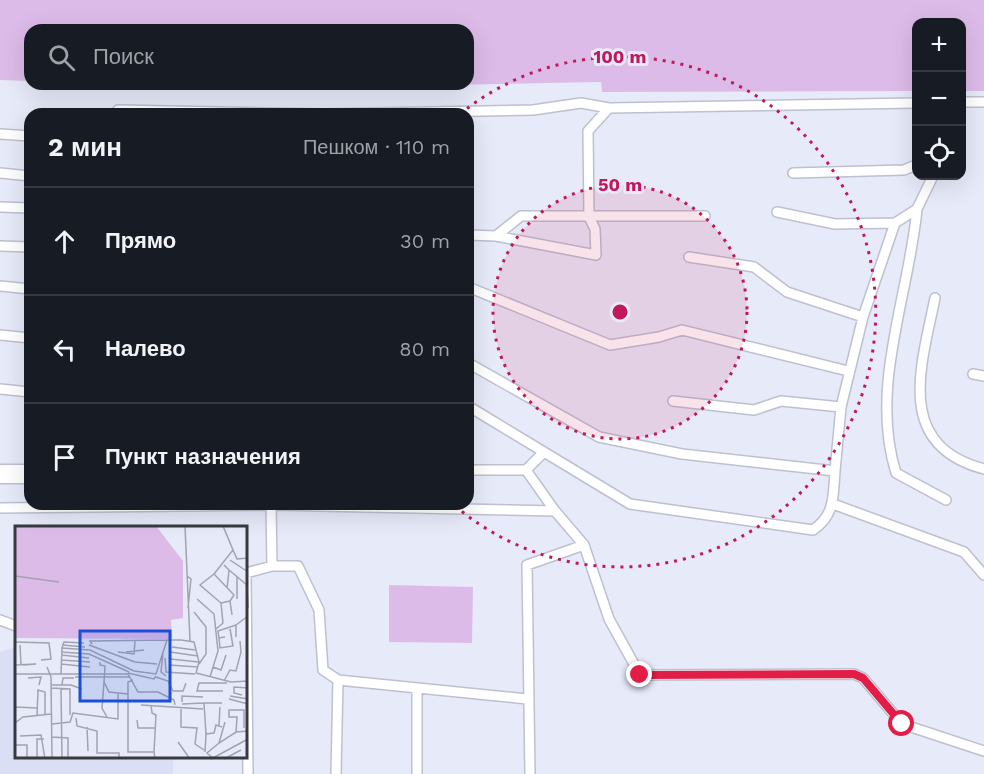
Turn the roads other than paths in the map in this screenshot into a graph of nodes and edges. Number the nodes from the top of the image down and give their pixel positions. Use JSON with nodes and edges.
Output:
{"nodes":[{"id":1,"x":966,"y":102,"type":"edge"},
{"id":2,"x":984,"y":102,"type":"edge"},
{"id":3,"x":912,"y":103,"type":"edge"},
{"id":4,"x":609,"y":108,"type":"junction"},
{"id":5,"x":474,"y":111,"type":"edge"},
{"id":6,"x":0,"y":134,"type":"edge"},
{"id":7,"x":24,"y":136,"type":"edge"},
{"id":8,"x":912,"y":167,"type":"edge"},
{"id":9,"x":0,"y":173,"type":"edge"},
{"id":10,"x":793,"y":173,"type":"dead end"},
{"id":11,"x":24,"y":175,"type":"edge"},
{"id":12,"x":931,"y":180,"type":"edge"},
{"id":13,"x":0,"y":207,"type":"edge"},
{"id":14,"x":24,"y":208,"type":"edge"},
{"id":15,"x":917,"y":209,"type":"junction"},
{"id":16,"x":777,"y":212,"type":"dead end"},
{"id":17,"x":705,"y":216,"type":"dead end"},
{"id":18,"x":589,"y":217,"type":"junction"},
{"id":19,"x":895,"y":223,"type":"junction"},
{"id":20,"x":474,"y":235,"type":"edge"},
{"id":21,"x":496,"y":236,"type":"junction"},
{"id":22,"x":0,"y":246,"type":"edge"},
{"id":23,"x":24,"y":247,"type":"edge"},
{"id":24,"x":689,"y":257,"type":"dead end"},
{"id":25,"x":0,"y":286,"type":"edge"},
{"id":26,"x":24,"y":288,"type":"edge"},
{"id":27,"x":474,"y":289,"type":"edge"},
{"id":28,"x":935,"y":298,"type":"dead end"},
{"id":29,"x":863,"y":317,"type":"junction"},
{"id":30,"x":0,"y":335,"type":"edge"},
{"id":31,"x":24,"y":337,"type":"edge"},
{"id":32,"x":474,"y":366,"type":"edge"},
{"id":33,"x":848,"y":371,"type":"junction"},
{"id":34,"x":973,"y":374,"type":"dead end"},
{"id":35,"x":984,"y":376,"type":"edge"},
{"id":36,"x":0,"y":389,"type":"edge"},
{"id":37,"x":24,"y":391,"type":"edge"},
{"id":38,"x":673,"y":401,"type":"dead end"},
{"id":39,"x":841,"y":407,"type":"junction"},
{"id":40,"x":474,"y":410,"type":"edge"},
{"id":41,"x":544,"y":452,"type":"junction"},
{"id":42,"x":984,"y":469,"type":"edge"},
{"id":43,"x":474,"y":470,"type":"edge"},
{"id":44,"x":526,"y":470,"type":"junction"},
{"id":45,"x":835,"y":471,"type":"junction"},
{"id":46,"x":0,"y":474,"type":"edge"},
{"id":47,"x":24,"y":474,"type":"edge"},
{"id":48,"x":946,"y":500,"type":"dead end"},
{"id":49,"x":833,"y":504,"type":"junction"},
{"id":50,"x":0,"y":508,"type":"edge"},
{"id":51,"x":24,"y":508,"type":"edge"},
{"id":52,"x":474,"y":509,"type":"edge"},
{"id":53,"x":271,"y":510,"type":"edge"},
{"id":54,"x":555,"y":511,"type":"junction"},
{"id":55,"x":584,"y":545,"type":"junction"},
{"id":56,"x":272,"y":566,"type":"junction"},
{"id":57,"x":248,"y":572,"type":"edge"},
{"id":58,"x":984,"y":575,"type":"edge"},
{"id":59,"x":0,"y":620,"type":"edge"},
{"id":60,"x":15,"y":626,"type":"edge"},
{"id":61,"x":338,"y":680,"type":"junction"},
{"id":62,"x":417,"y":688,"type":"junction"},
{"id":63,"x":527,"y":699,"type":"junction"},
{"id":64,"x":984,"y":751,"type":"edge"},
{"id":65,"x":248,"y":759,"type":"edge"},
{"id":66,"x":248,"y":774,"type":"edge"},
{"id":67,"x":336,"y":774,"type":"edge"},
{"id":68,"x":417,"y":774,"type":"edge"},
{"id":69,"x":530,"y":774,"type":"edge"}],
"edges":[{"from":1,"to":2,"type":"lane"},
{"from":3,"to":4,"type":"lane"},
{"from":4,"to":5,"type":"lane"},
{"from":4,"to":18,"type":"lane"},
{"from":6,"to":7,"type":"lane"},
{"from":8,"to":10,"type":"lane"},
{"from":9,"to":11,"type":"lane"},
{"from":12,"to":15,"type":"lane"},
{"from":13,"to":14,"type":"lane"},
{"from":15,"to":19,"type":"lane"},
{"from":15,"to":48,"type":"lane"},
{"from":16,"to":19,"type":"lane"},
{"from":17,"to":18,"type":"lane"},
{"from":18,"to":21,"type":"lane"},
{"from":18,"to":21,"type":"lane"},
{"from":19,"to":29,"type":"lane"},
{"from":20,"to":21,"type":"lane"},
{"from":22,"to":23,"type":"lane"},
{"from":24,"to":29,"type":"lane"},
{"from":25,"to":26,"type":"lane"},
{"from":27,"to":33,"type":"lane"},
{"from":28,"to":42,"type":"lane"},
{"from":29,"to":33,"type":"lane"},
{"from":30,"to":31,"type":"lane"},
{"from":32,"to":45,"type":"lane"},
{"from":33,"to":39,"type":"lane"},
{"from":34,"to":35,"type":"lane"},
{"from":36,"to":37,"type":"lane"},
{"from":38,"to":39,"type":"lane"},
{"from":39,"to":45,"type":"lane"},
{"from":40,"to":41,"type":"lane"},
{"from":41,"to":44,"type":"lane"},
{"from":41,"to":49,"type":"lane"},
{"from":43,"to":44,"type":"lane"},
{"from":44,"to":54,"type":"lane"},
{"from":45,"to":49,"type":"lane"},
{"from":46,"to":47,"type":"street"},
{"from":49,"to":58,"type":"lane"},
{"from":50,"to":51,"type":"lane"},
{"from":52,"to":54,"type":"lane"},
{"from":53,"to":56,"type":"lane"},
{"from":54,"to":55,"type":"lane"},
{"from":55,"to":63,"type":"lane"},
{"from":55,"to":64,"type":"lane"},
{"from":56,"to":57,"type":"lane"},
{"from":56,"to":61,"type":"lane"},
{"from":59,"to":60,"type":"lane"},
{"from":61,"to":62,"type":"lane"},
{"from":61,"to":67,"type":"lane"},
{"from":62,"to":63,"type":"lane"},
{"from":62,"to":68,"type":"lane"},
{"from":63,"to":69,"type":"lane"},
{"from":65,"to":66,"type":"lane"}]}
